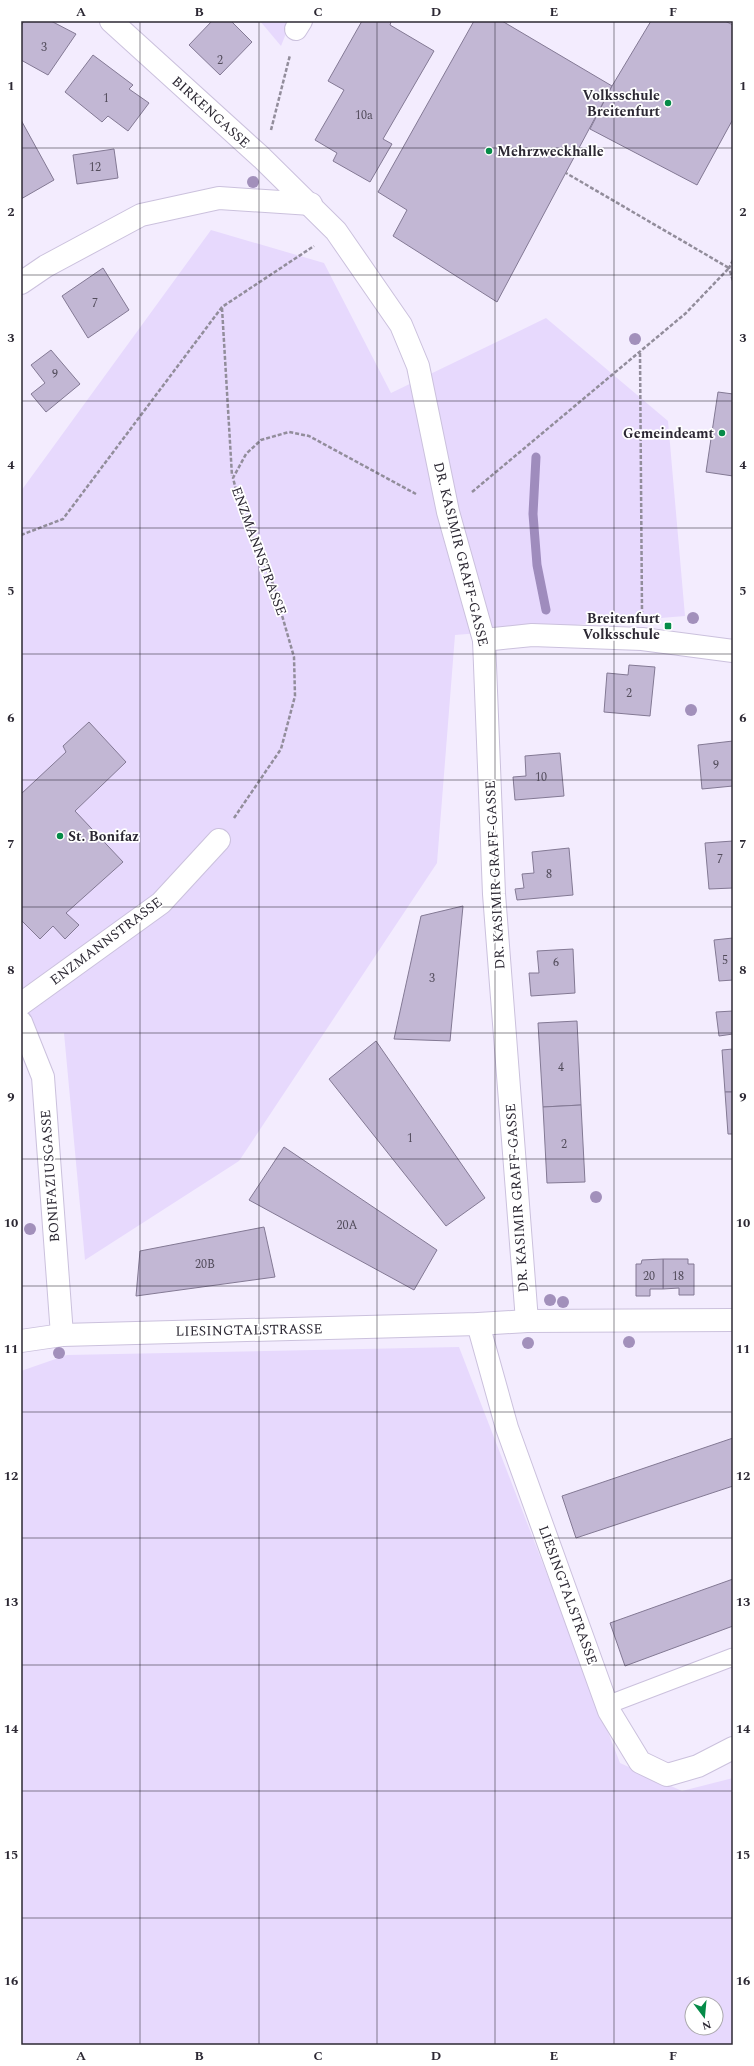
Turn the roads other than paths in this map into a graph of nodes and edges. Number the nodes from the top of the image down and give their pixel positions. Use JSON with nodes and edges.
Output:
{"nodes":[{"id":1,"x":110,"y":21,"type":"edge"},
{"id":2,"x":311,"y":204,"type":"junction"},
{"id":3,"x":21,"y":284,"type":"edge"},
{"id":4,"x":484,"y":640,"type":"junction"},
{"id":5,"x":733,"y":650,"type":"edge"},
{"id":6,"x":219,"y":840,"type":"road end"},
{"id":7,"x":21,"y":1004,"type":"edge"},
{"id":8,"x":21,"y":1022,"type":"edge"},
{"id":9,"x":526,"y":1321,"type":"junction"},
{"id":10,"x":732,"y":1322,"type":"edge"},
{"id":11,"x":478,"y":1324,"type":"junction"},
{"id":12,"x":62,"y":1335,"type":"junction"},
{"id":13,"x":21,"y":1341,"type":"edge"},
{"id":14,"x":733,"y":1657,"type":"edge"},
{"id":15,"x":607,"y":1705,"type":"junction"},
{"id":16,"x":733,"y":1748,"type":"edge"}],
"edges":[{"from":1,"to":2,"type":"street","name":"BIRKENGASSE"},
{"from":2,"to":3,"type":"street"},
{"from":2,"to":4,"type":"street","name":"DR. KASIMIR GRAFF-GASSE"},
{"from":4,"to":5,"type":"street"},
{"from":4,"to":9,"type":"street","name":"DR. KASIMIR GRAFF-GASSE"},
{"from":6,"to":7,"type":"street","name":"ENZMANNSTRASSE"},
{"from":8,"to":12,"type":"street","name":"BONIFAZIUSGASSE"},
{"from":9,"to":10,"type":"street","name":"LIESINGTALSTRASSE"},
{"from":9,"to":11,"type":"street","name":"LIESINGTALSTRASSE"},
{"from":11,"to":12,"type":"street","name":"LIESINGTALSTRASSE"},
{"from":11,"to":15,"type":"street","name":"LIESINGTALSTRASSE"},
{"from":12,"to":13,"type":"street","name":"LIESINGTALSTRASSE"},
{"from":14,"to":15,"type":"lane"},
{"from":15,"to":16,"type":"street","name":"LIESINGTALSTRASSE"}]}
